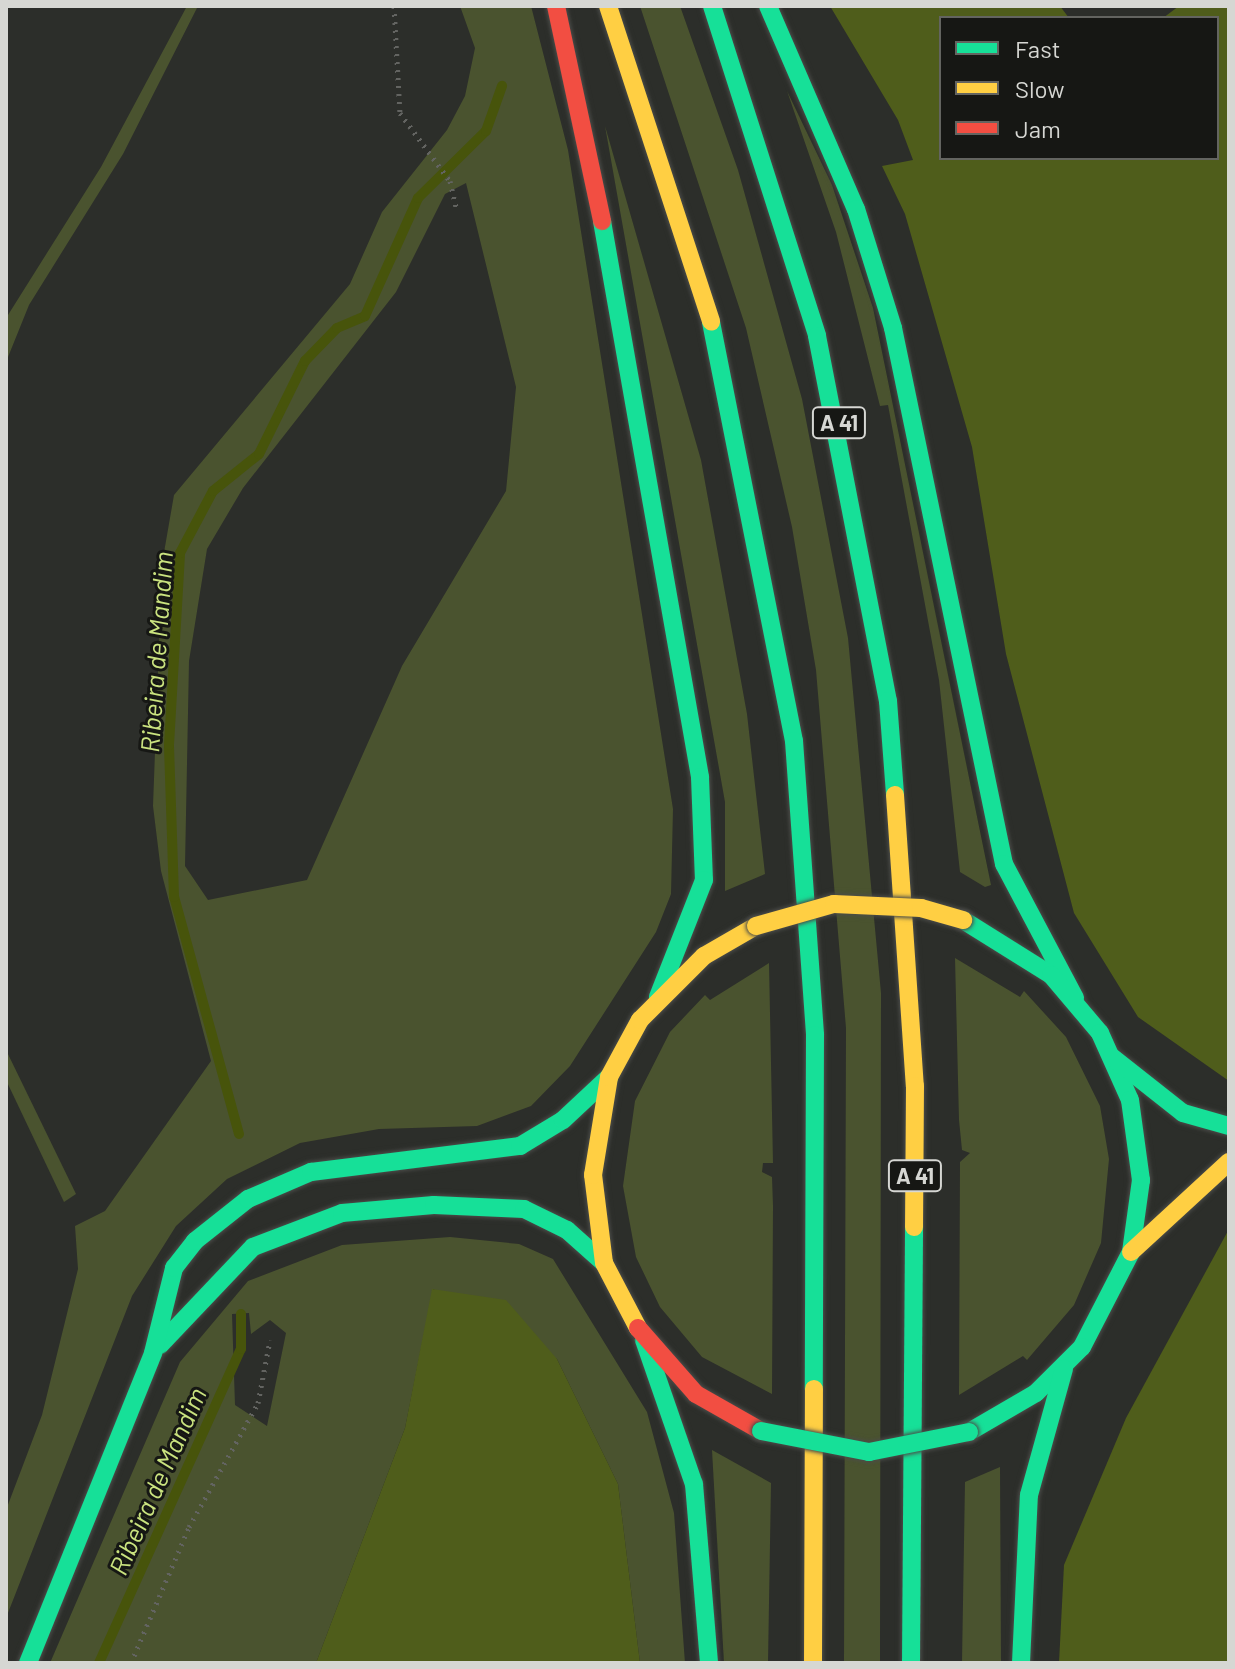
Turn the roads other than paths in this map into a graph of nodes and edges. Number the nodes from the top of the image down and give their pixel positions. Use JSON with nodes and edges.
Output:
{"nodes":[{"id":1,"x":556,"y":6,"type":"edge"},
{"id":2,"x":608,"y":6,"type":"edge"},
{"id":3,"x":712,"y":6,"type":"edge"},
{"id":4,"x":768,"y":6,"type":"edge"},
{"id":5,"x":658,"y":997,"type":"junction"},
{"id":6,"x":1075,"y":998,"type":"junction"},
{"id":7,"x":1112,"y":1057,"type":"junction"},
{"id":8,"x":609,"y":1077,"type":"junction"},
{"id":9,"x":1229,"y":1126,"type":"edge"},
{"id":10,"x":1229,"y":1162,"type":"edge"},
{"id":11,"x":1131,"y":1252,"type":"junction"},
{"id":12,"x":604,"y":1263,"type":"junction"},
{"id":13,"x":644,"y":1340,"type":"junction"},
{"id":14,"x":153,"y":1353,"type":"junction"},
{"id":15,"x":1064,"y":1369,"type":"junction"},
{"id":16,"x":28,"y":1663,"type":"edge"},
{"id":17,"x":709,"y":1663,"type":"edge"},
{"id":18,"x":813,"y":1663,"type":"edge"},
{"id":19,"x":911,"y":1663,"type":"edge"},
{"id":20,"x":1021,"y":1663,"type":"edge"}],
"edges":[{"from":1,"to":5,"type":"main road"},
{"from":2,"to":18,"type":"main road"},
{"from":3,"to":19,"type":"main road","number":"A 41"},
{"from":4,"to":6,"type":"main road"},
{"from":5,"to":6,"type":"main road","bridge":true},
{"from":5,"to":8,"type":"main road"},
{"from":6,"to":7,"type":"main road"},
{"from":7,"to":9,"type":"main road"},
{"from":7,"to":11,"type":"main road"},
{"from":8,"to":12,"type":"main road"},
{"from":8,"to":14,"type":"main road"},
{"from":10,"to":11,"type":"main road"},
{"from":11,"to":15,"type":"main road"},
{"from":12,"to":13,"type":"main road"},
{"from":12,"to":14,"type":"main road"},
{"from":13,"to":15,"type":"main road","bridge":true},
{"from":13,"to":17,"type":"main road"},
{"from":14,"to":16,"type":"main road"},
{"from":15,"to":20,"type":"main road"}]}
